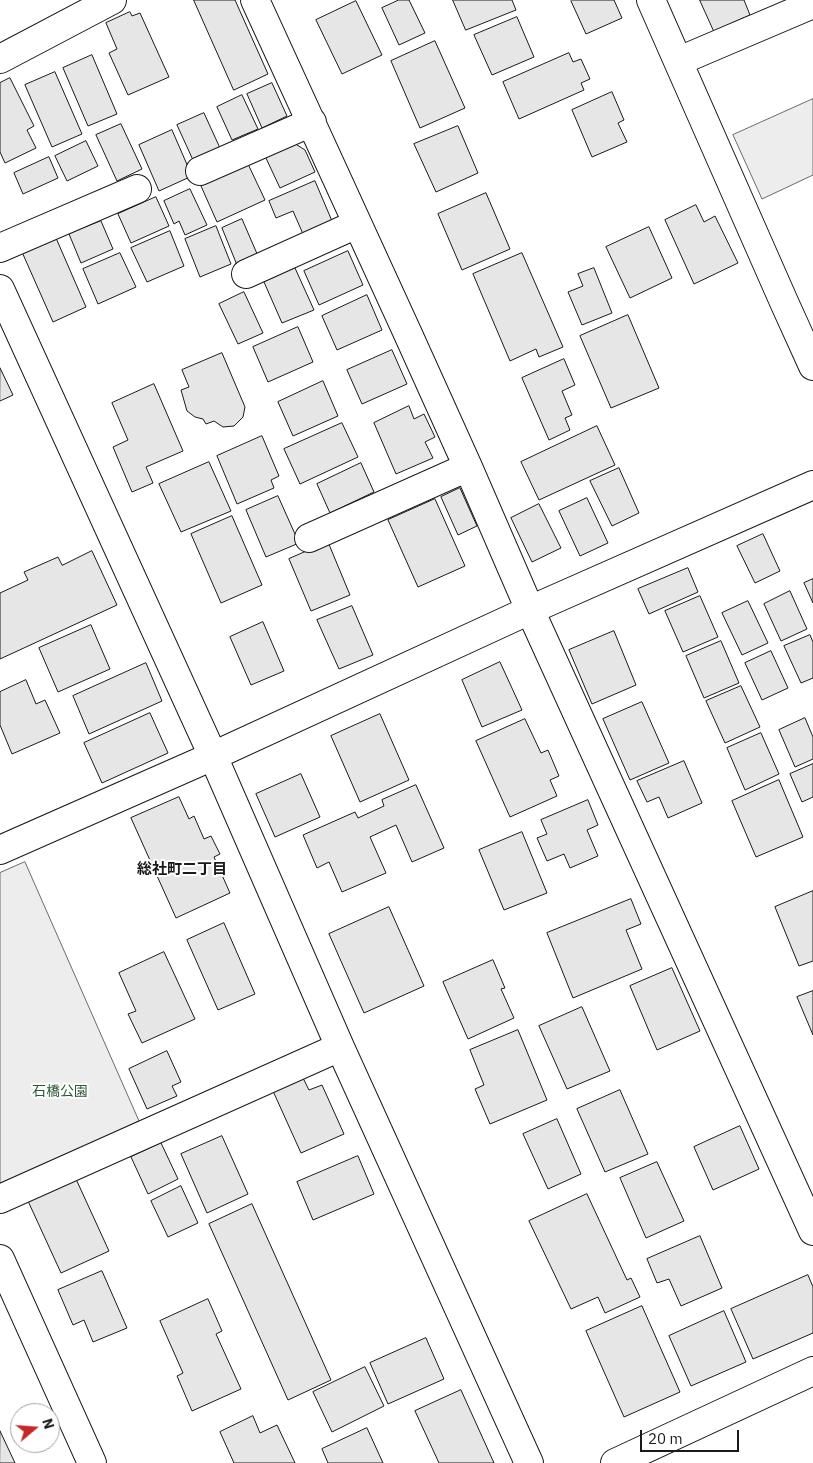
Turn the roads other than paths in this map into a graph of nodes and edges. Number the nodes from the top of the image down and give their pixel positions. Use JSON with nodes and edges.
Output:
{"nodes":[{"id":1,"x":112,"y":0,"type":"edge"},
{"id":2,"x":255,"y":0,"type":"edge"},
{"id":3,"x":651,"y":0,"type":"edge"},
{"id":4,"x":813,"y":4,"type":"edge"},
{"id":5,"x":0,"y":59,"type":"edge"},
{"id":6,"x":679,"y":61,"type":"junction"},
{"id":7,"x":312,"y":122,"type":"junction"},
{"id":8,"x":200,"y":171,"type":"dead end"},
{"id":9,"x":137,"y":189,"type":"dead end"},
{"id":10,"x":357,"y":224,"type":"junction"},
{"id":11,"x":0,"y":248,"type":"edge"},
{"id":12,"x":246,"y":274,"type":"dead end"},
{"id":13,"x":0,"y":289,"type":"edge"},
{"id":14,"x":813,"y":366,"type":"edge"},
{"id":15,"x":468,"y":467,"type":"junction"},
{"id":16,"x":813,"y":485,"type":"edge"},
{"id":17,"x":309,"y":538,"type":"dead end"},
{"id":18,"x":530,"y":610,"type":"junction"},
{"id":19,"x":213,"y":756,"type":"junction"},
{"id":20,"x":0,"y":850,"type":"edge"},
{"id":21,"x":340,"y":1047,"type":"junction"},
{"id":22,"x":0,"y":1199,"type":"edge"},
{"id":23,"x":813,"y":1231,"type":"edge"},
{"id":24,"x":0,"y":1259,"type":"edge"},
{"id":25,"x":813,"y":1371,"type":"edge"},
{"id":26,"x":92,"y":1463,"type":"edge"},
{"id":27,"x":529,"y":1463,"type":"edge"},
{"id":28,"x":615,"y":1463,"type":"edge"}],
"edges":[{"from":1,"to":5,"type":"street"},
{"from":2,"to":7,"type":"street"},
{"from":3,"to":6,"type":"street"},
{"from":4,"to":6,"type":"street"},
{"from":6,"to":14,"type":"street"},
{"from":7,"to":8,"type":"street"},
{"from":7,"to":10,"type":"street"},
{"from":9,"to":11,"type":"street"},
{"from":10,"to":12,"type":"street"},
{"from":10,"to":15,"type":"street"},
{"from":13,"to":19,"type":"street"},
{"from":15,"to":17,"type":"street"},
{"from":15,"to":18,"type":"street"},
{"from":16,"to":18,"type":"street"},
{"from":18,"to":19,"type":"street"},
{"from":18,"to":23,"type":"street"},
{"from":19,"to":20,"type":"street"},
{"from":19,"to":21,"type":"street"},
{"from":21,"to":22,"type":"street"},
{"from":21,"to":27,"type":"street"},
{"from":24,"to":26,"type":"street"},
{"from":25,"to":28,"type":"street"}]}
